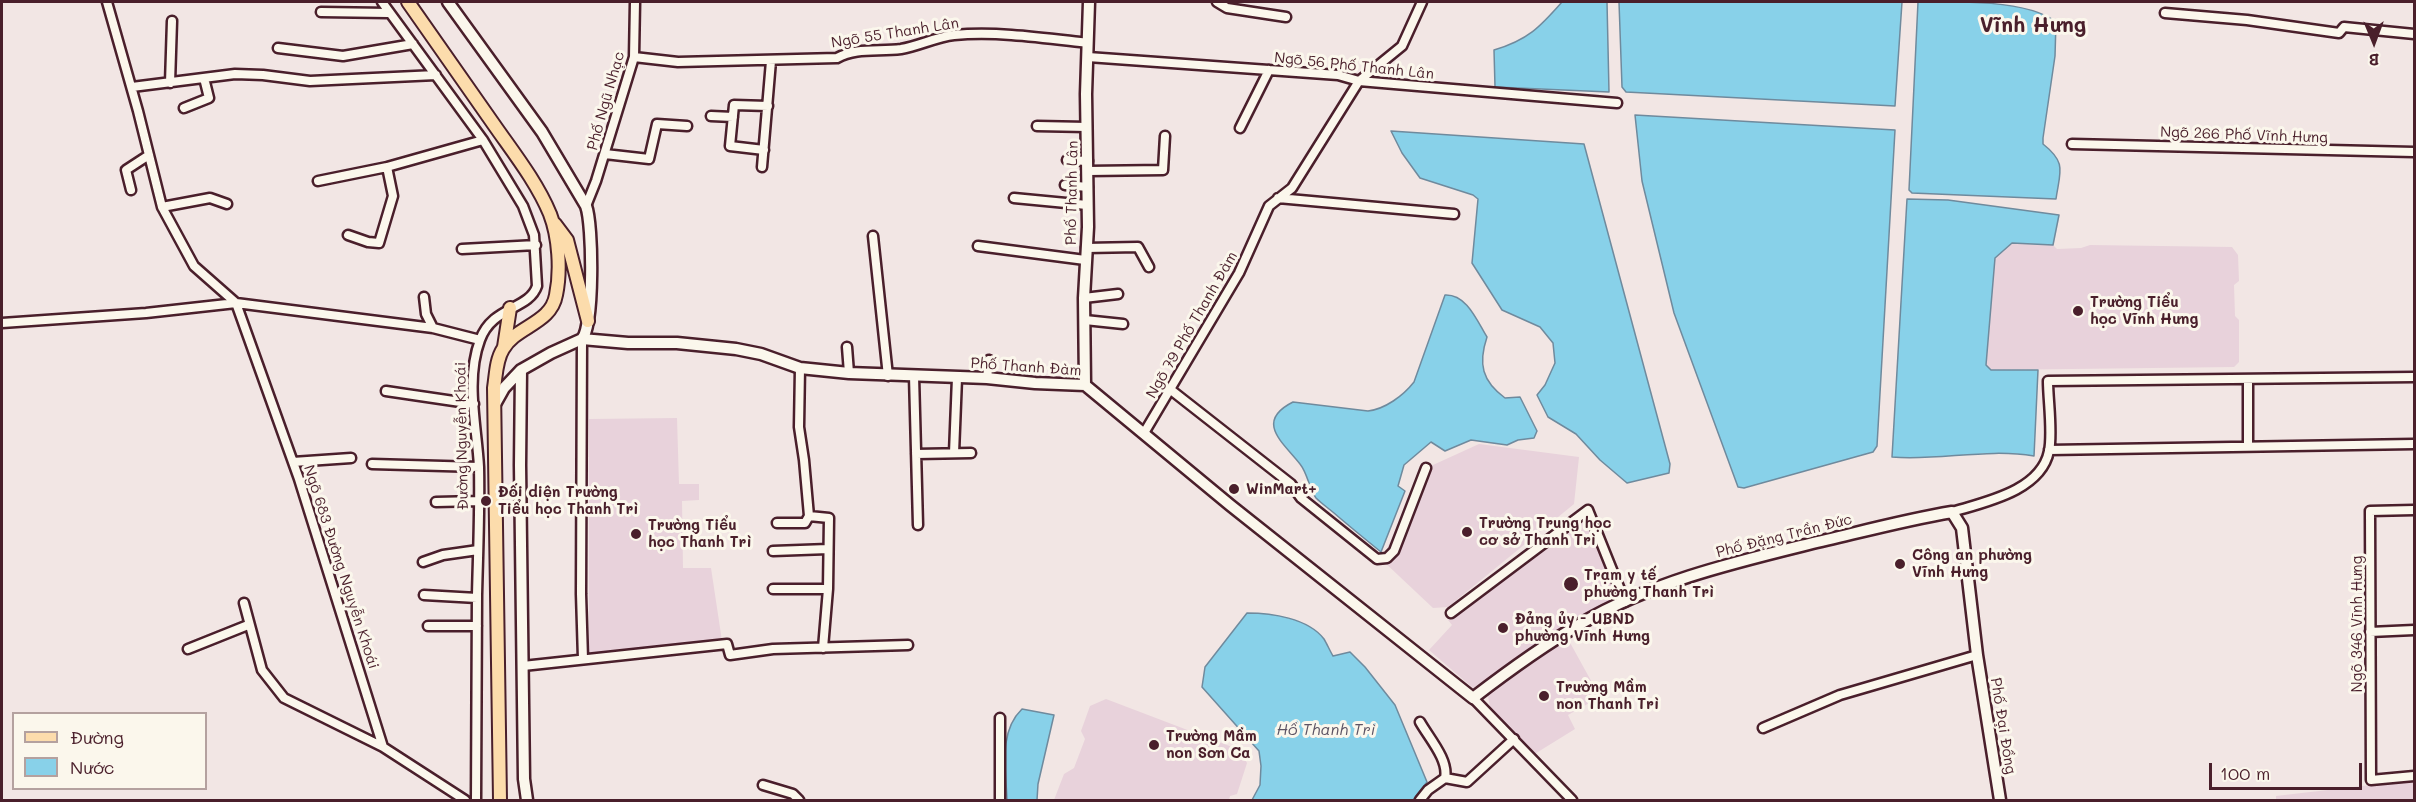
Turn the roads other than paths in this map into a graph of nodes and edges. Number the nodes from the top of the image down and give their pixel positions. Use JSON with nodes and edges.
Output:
{"nodes":[{"id":1,"x":107,"y":2,"type":"edge"},
{"id":2,"x":382,"y":2,"type":"edge"},
{"id":3,"x":408,"y":2,"type":"edge"},
{"id":4,"x":448,"y":2,"type":"edge"},
{"id":5,"x":635,"y":2,"type":"edge"},
{"id":6,"x":1089,"y":2,"type":"edge"},
{"id":7,"x":1217,"y":2,"type":"edge"},
{"id":8,"x":1422,"y":2,"type":"edge"},
{"id":9,"x":321,"y":12,"type":"dead end"},
{"id":10,"x":388,"y":13,"type":"junction"},
{"id":11,"x":2165,"y":13,"type":"dead end"},
{"id":12,"x":1286,"y":17,"type":"dead end"},
{"id":13,"x":171,"y":21,"type":"dead end"},
{"id":14,"x":2415,"y":34,"type":"edge"},
{"id":15,"x":1088,"y":43,"type":"junction"},
{"id":16,"x":413,"y":44,"type":"junction"},
{"id":17,"x":278,"y":48,"type":"dead end"},
{"id":18,"x":634,"y":57,"type":"junction"},
{"id":19,"x":1088,"y":57,"type":"junction"},
{"id":20,"x":771,"y":61,"type":"junction"},
{"id":21,"x":1269,"y":70,"type":"junction"},
{"id":22,"x":436,"y":75,"type":"junction"},
{"id":23,"x":204,"y":78,"type":"junction"},
{"id":24,"x":1359,"y":81,"type":"junction"},
{"id":25,"x":170,"y":82,"type":"junction"},
{"id":26,"x":132,"y":87,"type":"junction"},
{"id":27,"x":1617,"y":103,"type":"dead end"},
{"id":28,"x":768,"y":106,"type":"junction"},
{"id":29,"x":184,"y":108,"type":"dead end"},
{"id":30,"x":711,"y":116,"type":"dead end"},
{"id":31,"x":733,"y":117,"type":"junction"},
{"id":32,"x":687,"y":126,"type":"dead end"},
{"id":33,"x":1037,"y":126,"type":"dead end"},
{"id":34,"x":1087,"y":127,"type":"junction"},
{"id":35,"x":1240,"y":128,"type":"dead end"},
{"id":36,"x":1165,"y":136,"type":"dead end"},
{"id":37,"x":483,"y":140,"type":"junction"},
{"id":38,"x":2072,"y":144,"type":"dead end"},
{"id":39,"x":764,"y":150,"type":"junction"},
{"id":40,"x":2415,"y":152,"type":"edge"},
{"id":41,"x":604,"y":154,"type":"junction"},
{"id":42,"x":149,"y":155,"type":"junction"},
{"id":43,"x":1067,"y":160,"type":"dead end"},
{"id":44,"x":1088,"y":166,"type":"junction"},
{"id":45,"x":387,"y":167,"type":"junction"},
{"id":46,"x":762,"y":167,"type":"dead end"},
{"id":47,"x":318,"y":182,"type":"dead end"},
{"id":48,"x":1065,"y":185,"type":"dead end"},
{"id":49,"x":1088,"y":187,"type":"junction"},
{"id":50,"x":131,"y":190,"type":"dead end"},
{"id":51,"x":1014,"y":198,"type":"dead end"},
{"id":52,"x":1278,"y":198,"type":"junction"},
{"id":53,"x":227,"y":204,"type":"dead end"},
{"id":54,"x":1087,"y":205,"type":"junction"},
{"id":55,"x":586,"y":206,"type":"junction"},
{"id":56,"x":162,"y":207,"type":"junction"},
{"id":57,"x":1454,"y":214,"type":"dead end"},
{"id":58,"x":552,"y":222,"type":"junction"},
{"id":59,"x":348,"y":235,"type":"dead end"},
{"id":60,"x":873,"y":236,"type":"dead end"},
{"id":61,"x":536,"y":245,"type":"junction"},
{"id":62,"x":978,"y":246,"type":"dead end"},
{"id":63,"x":1086,"y":248,"type":"junction"},
{"id":64,"x":462,"y":249,"type":"dead end"},
{"id":65,"x":1085,"y":260,"type":"junction"},
{"id":66,"x":1149,"y":267,"type":"dead end"},
{"id":67,"x":1118,"y":294,"type":"dead end"},
{"id":68,"x":424,"y":297,"type":"dead end"},
{"id":69,"x":1084,"y":298,"type":"junction"},
{"id":70,"x":236,"y":303,"type":"junction"},
{"id":71,"x":510,"y":308,"type":"junction"},
{"id":72,"x":1085,"y":320,"type":"junction"},
{"id":73,"x":588,"y":321,"type":"junction"},
{"id":74,"x":2,"y":323,"type":"edge"},
{"id":75,"x":1123,"y":324,"type":"dead end"},
{"id":76,"x":433,"y":328,"type":"junction"},
{"id":77,"x":582,"y":339,"type":"junction"},
{"id":78,"x":480,"y":340,"type":"junction"},
{"id":79,"x":504,"y":347,"type":"junction"},
{"id":80,"x":847,"y":347,"type":"dead end"},
{"id":81,"x":989,"y":360,"type":"dead end"},
{"id":82,"x":800,"y":368,"type":"junction"},
{"id":83,"x":521,"y":370,"type":"junction"},
{"id":84,"x":849,"y":373,"type":"junction"},
{"id":85,"x":888,"y":376,"type":"junction"},
{"id":86,"x":914,"y":376,"type":"junction"},
{"id":87,"x":2415,"y":377,"type":"edge"},
{"id":88,"x":957,"y":378,"type":"junction"},
{"id":89,"x":987,"y":378,"type":"junction"},
{"id":90,"x":2248,"y":380,"type":"junction"},
{"id":91,"x":1085,"y":385,"type":"junction"},
{"id":92,"x":1171,"y":390,"type":"junction"},
{"id":93,"x":386,"y":391,"type":"dead end"},
{"id":94,"x":474,"y":404,"type":"junction"},
{"id":95,"x":495,"y":404,"type":"junction"},
{"id":96,"x":1144,"y":433,"type":"junction"},
{"id":97,"x":2415,"y":444,"type":"edge"},
{"id":98,"x":2248,"y":446,"type":"junction"},
{"id":99,"x":2049,"y":450,"type":"junction"},
{"id":100,"x":954,"y":453,"type":"junction"},
{"id":101,"x":971,"y":453,"type":"dead end"},
{"id":102,"x":916,"y":454,"type":"junction"},
{"id":103,"x":351,"y":458,"type":"dead end"},
{"id":104,"x":293,"y":462,"type":"junction"},
{"id":105,"x":372,"y":464,"type":"dead end"},
{"id":106,"x":479,"y":467,"type":"junction"},
{"id":107,"x":1426,"y":468,"type":"dead end"},
{"id":108,"x":478,"y":501,"type":"junction"},
{"id":109,"x":436,"y":502,"type":"dead end"},
{"id":110,"x":2415,"y":510,"type":"edge"},
{"id":111,"x":1952,"y":512,"type":"junction"},
{"id":112,"x":809,"y":516,"type":"junction"},
{"id":113,"x":777,"y":523,"type":"dead end"},
{"id":114,"x":918,"y":525,"type":"dead end"},
{"id":115,"x":828,"y":549,"type":"junction"},
{"id":116,"x":478,"y":550,"type":"junction"},
{"id":117,"x":773,"y":551,"type":"dead end"},
{"id":118,"x":423,"y":562,"type":"dead end"},
{"id":119,"x":773,"y":589,"type":"dead end"},
{"id":120,"x":828,"y":589,"type":"junction"},
{"id":121,"x":424,"y":595,"type":"dead end"},
{"id":122,"x":477,"y":598,"type":"junction"},
{"id":123,"x":1625,"y":602,"type":"junction"},
{"id":124,"x":244,"y":603,"type":"dead end"},
{"id":125,"x":1451,"y":613,"type":"dead end"},
{"id":126,"x":248,"y":625,"type":"junction"},
{"id":127,"x":428,"y":626,"type":"dead end"},
{"id":128,"x":477,"y":626,"type":"junction"},
{"id":129,"x":2415,"y":630,"type":"edge"},
{"id":130,"x":2370,"y":632,"type":"junction"},
{"id":131,"x":908,"y":645,"type":"dead end"},
{"id":132,"x":824,"y":648,"type":"junction"},
{"id":133,"x":188,"y":649,"type":"dead end"},
{"id":134,"x":1977,"y":655,"type":"junction"},
{"id":135,"x":584,"y":659,"type":"junction"},
{"id":136,"x":523,"y":666,"type":"junction"},
{"id":137,"x":1473,"y":698,"type":"junction"},
{"id":138,"x":1000,"y":718,"type":"dead end"},
{"id":139,"x":1420,"y":722,"type":"dead end"},
{"id":140,"x":1762,"y":728,"type":"dead end"},
{"id":141,"x":1514,"y":740,"type":"junction"},
{"id":142,"x":383,"y":747,"type":"junction"},
{"id":143,"x":2415,"y":776,"type":"edge"},
{"id":144,"x":1445,"y":778,"type":"junction"},
{"id":145,"x":764,"y":785,"type":"dead end"},
{"id":146,"x":465,"y":801,"type":"edge"},
{"id":147,"x":476,"y":801,"type":"edge"},
{"id":148,"x":500,"y":801,"type":"edge"},
{"id":149,"x":527,"y":801,"type":"edge"},
{"id":150,"x":799,"y":801,"type":"edge"},
{"id":151,"x":1000,"y":801,"type":"edge"},
{"id":152,"x":1420,"y":801,"type":"edge"},
{"id":153,"x":1572,"y":801,"type":"edge"},
{"id":154,"x":2000,"y":801,"type":"edge"}],
"edges":[{"from":1,"to":26,"type":"street"},
{"from":2,"to":10,"type":"street","name":"Đường Nguyễn Khoái"},
{"from":3,"to":58,"type":"main road"},
{"from":4,"to":55,"type":"street"},
{"from":5,"to":18,"type":"street","name":"Phố Ngũ Nhạc"},
{"from":6,"to":15,"type":"street","name":"Phố Thanh Lân"},
{"from":7,"to":12,"type":"street"},
{"from":8,"to":24,"type":"street","name":"Ngõ 79 Phố Thanh Đàm"},
{"from":9,"to":10,"type":"street"},
{"from":10,"to":16,"type":"street","name":"Đường Nguyễn Khoái"},
{"from":11,"to":14,"type":"street"},
{"from":13,"to":25,"type":"street"},
{"from":15,"to":19,"type":"street","name":"Phố Thanh Lân"},
{"from":15,"to":20,"type":"street","name":"Ngõ 55 Thanh Lân"},
{"from":16,"to":17,"type":"street"},
{"from":16,"to":22,"type":"street","name":"Đường Nguyễn Khoái"},
{"from":18,"to":20,"type":"street","name":"Ngõ 55 Thanh Lân"},
{"from":18,"to":41,"type":"street","name":"Phố Ngũ Nhạc"},
{"from":19,"to":21,"type":"street","name":"Ngõ 56 Phố Thanh Lân"},
{"from":19,"to":34,"type":"street","name":"Phố Thanh Lân"},
{"from":20,"to":28,"type":"street"},
{"from":21,"to":24,"type":"street","name":"Ngõ 56 Phố Thanh Lân"},
{"from":21,"to":35,"type":"street"},
{"from":22,"to":23,"type":"street"},
{"from":22,"to":37,"type":"street","name":"Đường Nguyễn Khoái"},
{"from":23,"to":25,"type":"street"},
{"from":23,"to":29,"type":"street"},
{"from":24,"to":27,"type":"street","name":"Ngõ 56 Phố Thanh Lân"},
{"from":24,"to":52,"type":"street","name":"Ngõ 79 Phố Thanh Đàm"},
{"from":25,"to":26,"type":"street"},
{"from":26,"to":42,"type":"street"},
{"from":28,"to":31,"type":"street"},
{"from":28,"to":39,"type":"street"},
{"from":30,"to":31,"type":"street"},
{"from":31,"to":39,"type":"street"},
{"from":32,"to":41,"type":"street"},
{"from":33,"to":34,"type":"street"},
{"from":34,"to":44,"type":"street","name":"Phố Thanh Lân"},
{"from":36,"to":44,"type":"street"},
{"from":37,"to":45,"type":"street"},
{"from":37,"to":61,"type":"street","name":"Đường Nguyễn Khoái"},
{"from":38,"to":40,"type":"street","name":"Ngõ 266 Phố Vĩnh Hưng"},
{"from":39,"to":46,"type":"street"},
{"from":41,"to":55,"type":"street","name":"Phố Ngũ Nhạc"},
{"from":42,"to":50,"type":"street"},
{"from":42,"to":56,"type":"street"},
{"from":43,"to":44,"type":"street"},
{"from":44,"to":49,"type":"street","name":"Phố Thanh Lân"},
{"from":45,"to":47,"type":"street"},
{"from":45,"to":59,"type":"street"},
{"from":48,"to":49,"type":"street"},
{"from":49,"to":54,"type":"street","name":"Phố Thanh Lân"},
{"from":51,"to":54,"type":"street"},
{"from":52,"to":57,"type":"street"},
{"from":52,"to":92,"type":"street","name":"Ngõ 79 Phố Thanh Đàm"},
{"from":53,"to":56,"type":"street"},
{"from":54,"to":63,"type":"street","name":"Phố Thanh Lân"},
{"from":55,"to":73,"type":"street"},
{"from":56,"to":70,"type":"street"},
{"from":58,"to":73,"type":"main road"},
{"from":58,"to":79,"type":"main road"},
{"from":60,"to":85,"type":"street"},
{"from":61,"to":64,"type":"street"},
{"from":61,"to":71,"type":"street","name":"Đường Nguyễn Khoái"},
{"from":62,"to":65,"type":"street"},
{"from":63,"to":65,"type":"street","name":"Phố Thanh Lân"},
{"from":63,"to":66,"type":"street"},
{"from":65,"to":69,"type":"street","name":"Phố Thanh Lân"},
{"from":67,"to":69,"type":"street"},
{"from":68,"to":76,"type":"street"},
{"from":69,"to":72,"type":"street","name":"Phố Thanh Lân"},
{"from":70,"to":74,"type":"street"},
{"from":70,"to":76,"type":"street"},
{"from":70,"to":104,"type":"street","name":"Ngõ 683 Đường Nguyễn Khoái"},
{"from":71,"to":78,"type":"street","name":"Đường Nguyễn Khoái"},
{"from":71,"to":79,"type":"main road"},
{"from":72,"to":75,"type":"street"},
{"from":72,"to":91,"type":"street","name":"Phố Thanh Lân"},
{"from":73,"to":77,"type":"street"},
{"from":76,"to":78,"type":"street"},
{"from":77,"to":82,"type":"street","name":"Phố Thanh Đàm"},
{"from":77,"to":83,"type":"street","name":"Phố Thanh Đàm"},
{"from":77,"to":135,"type":"street"},
{"from":78,"to":94,"type":"street","name":"Đường Nguyễn Khoái"},
{"from":79,"to":95,"type":"main road"},
{"from":80,"to":84,"type":"street"},
{"from":81,"to":89,"type":"street"},
{"from":82,"to":84,"type":"street","name":"Phố Thanh Đàm"},
{"from":82,"to":112,"type":"street"},
{"from":83,"to":95,"type":"street","name":"Phố Thanh Đàm"},
{"from":83,"to":136,"type":"street"},
{"from":84,"to":85,"type":"street","name":"Phố Thanh Đàm"},
{"from":85,"to":86,"type":"street","name":"Phố Thanh Đàm"},
{"from":86,"to":88,"type":"street","name":"Phố Thanh Đàm"},
{"from":86,"to":102,"type":"street"},
{"from":87,"to":90,"type":"street"},
{"from":88,"to":89,"type":"street","name":"Phố Thanh Đàm"},
{"from":88,"to":100,"type":"street"},
{"from":89,"to":91,"type":"street","name":"Phố Thanh Đàm"},
{"from":90,"to":98,"type":"street"},
{"from":90,"to":99,"type":"street"},
{"from":91,"to":96,"type":"street","name":"Phố Thanh Đàm"},
{"from":92,"to":96,"type":"street","name":"Ngõ 79 Phố Thanh Đàm"},
{"from":92,"to":107,"type":"street"},
{"from":93,"to":94,"type":"street"},
{"from":94,"to":106,"type":"street","name":"Đường Nguyễn Khoái"},
{"from":95,"to":148,"type":"main road"},
{"from":96,"to":137,"type":"street","name":"Phố Thanh Đàm"},
{"from":97,"to":98,"type":"street"},
{"from":98,"to":99,"type":"street"},
{"from":99,"to":111,"type":"street"},
{"from":100,"to":101,"type":"street"},
{"from":100,"to":102,"type":"street"},
{"from":102,"to":114,"type":"street"},
{"from":103,"to":104,"type":"street"},
{"from":104,"to":142,"type":"street","name":"Ngõ 683 Đường Nguyễn Khoái"},
{"from":105,"to":106,"type":"street"},
{"from":106,"to":108,"type":"street","name":"Đường Nguyễn Khoái"},
{"from":108,"to":109,"type":"street"},
{"from":108,"to":116,"type":"street","name":"Đường Nguyễn Khoái"},
{"from":110,"to":130,"type":"street","name":"Ngõ 346 Vĩnh Hưng"},
{"from":111,"to":123,"type":"street","name":"Phố Đặng Trần Đức"},
{"from":111,"to":134,"type":"street"},
{"from":112,"to":113,"type":"street"},
{"from":112,"to":115,"type":"street"},
{"from":115,"to":117,"type":"street"},
{"from":115,"to":120,"type":"street"},
{"from":116,"to":118,"type":"street"},
{"from":116,"to":122,"type":"street","name":"Đường Nguyễn Khoái"},
{"from":119,"to":120,"type":"street"},
{"from":120,"to":132,"type":"street"},
{"from":121,"to":122,"type":"street"},
{"from":122,"to":128,"type":"street","name":"Đường Nguyễn Khoái"},
{"from":123,"to":125,"type":"street"},
{"from":123,"to":137,"type":"street","name":"Phố Đặng Trần Đức"},
{"from":124,"to":126,"type":"street"},
{"from":126,"to":133,"type":"street"},
{"from":126,"to":142,"type":"street"},
{"from":127,"to":128,"type":"street"},
{"from":128,"to":147,"type":"street","name":"Đường Nguyễn Khoái"},
{"from":129,"to":130,"type":"street"},
{"from":130,"to":143,"type":"street","name":"Ngõ 346 Vĩnh Hưng"},
{"from":131,"to":132,"type":"street"},
{"from":132,"to":135,"type":"street"},
{"from":134,"to":140,"type":"street"},
{"from":134,"to":154,"type":"street","name":"Phố Đại Đồng"},
{"from":135,"to":136,"type":"street"},
{"from":136,"to":149,"type":"street"},
{"from":137,"to":141,"type":"street"},
{"from":138,"to":151,"type":"street"},
{"from":139,"to":144,"type":"street"},
{"from":141,"to":144,"type":"street"},
{"from":141,"to":153,"type":"street"},
{"from":142,"to":146,"type":"street"},
{"from":144,"to":152,"type":"street"},
{"from":145,"to":150,"type":"street"}]}
